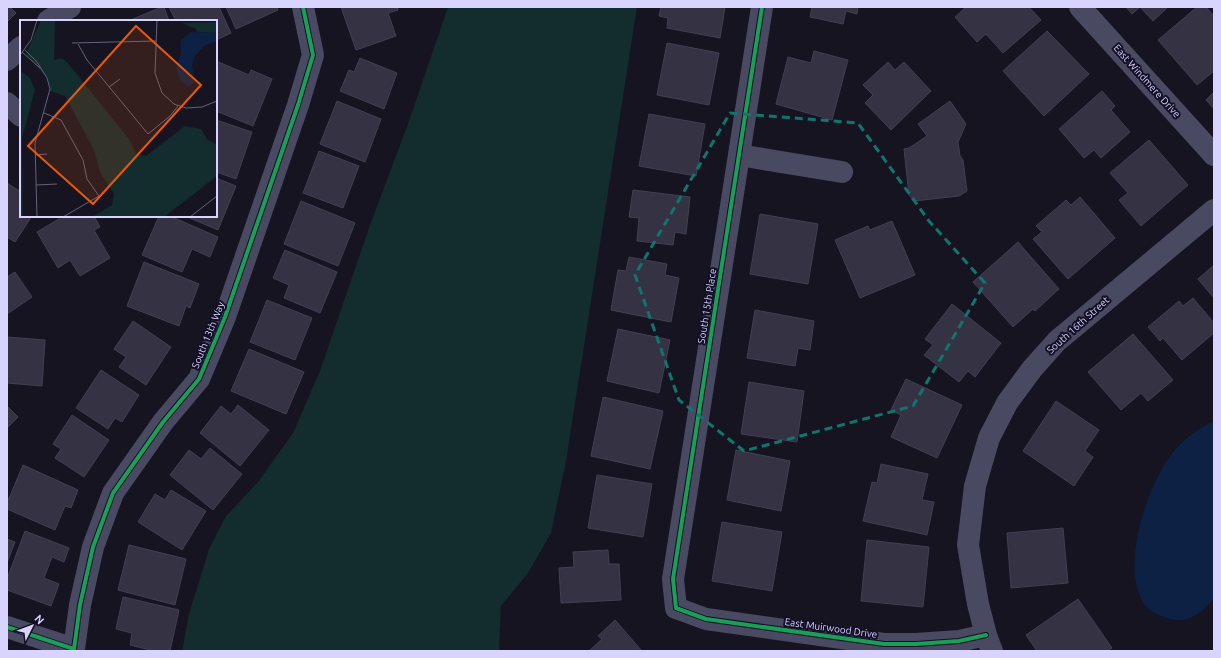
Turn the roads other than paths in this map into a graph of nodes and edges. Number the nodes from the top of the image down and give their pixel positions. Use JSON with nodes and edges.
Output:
{"nodes":[{"id":1,"x":70,"y":7,"type":"edge"},
{"id":2,"x":303,"y":7,"type":"edge"},
{"id":3,"x":762,"y":7,"type":"edge"},
{"id":4,"x":1080,"y":7,"type":"edge"},
{"id":5,"x":50,"y":20,"type":"edge"},
{"id":6,"x":20,"y":48,"type":"edge"},
{"id":7,"x":7,"y":60,"type":"edge"},
{"id":8,"x":7,"y":102,"type":"edge"},
{"id":9,"x":20,"y":115,"type":"edge"},
{"id":10,"x":1214,"y":155,"type":"edge"},
{"id":11,"x":739,"y":156,"type":"junction"},
{"id":12,"x":842,"y":172,"type":"dead end"},
{"id":13,"x":1214,"y":210,"type":"edge"},
{"id":14,"x":676,"y":608,"type":"joint"},
{"id":15,"x":7,"y":627,"type":"edge"},
{"id":16,"x":989,"y":643,"type":"edge"}],
"edges":[{"from":1,"to":5,"type":"street"},
{"from":2,"to":15,"type":"street","name":"South 13th Way"},
{"from":3,"to":11,"type":"street","name":"South 15th Place"},
{"from":4,"to":10,"type":"street","name":"East Windmere Drive"},
{"from":6,"to":7,"type":"street"},
{"from":8,"to":9,"type":"street"},
{"from":11,"to":12,"type":"street"},
{"from":11,"to":14,"type":"street","name":"South 15th Place"},
{"from":13,"to":16,"type":"street","name":"South 16th Street"},
{"from":14,"to":16,"type":"street","name":"East Muirwood Drive"}]}
